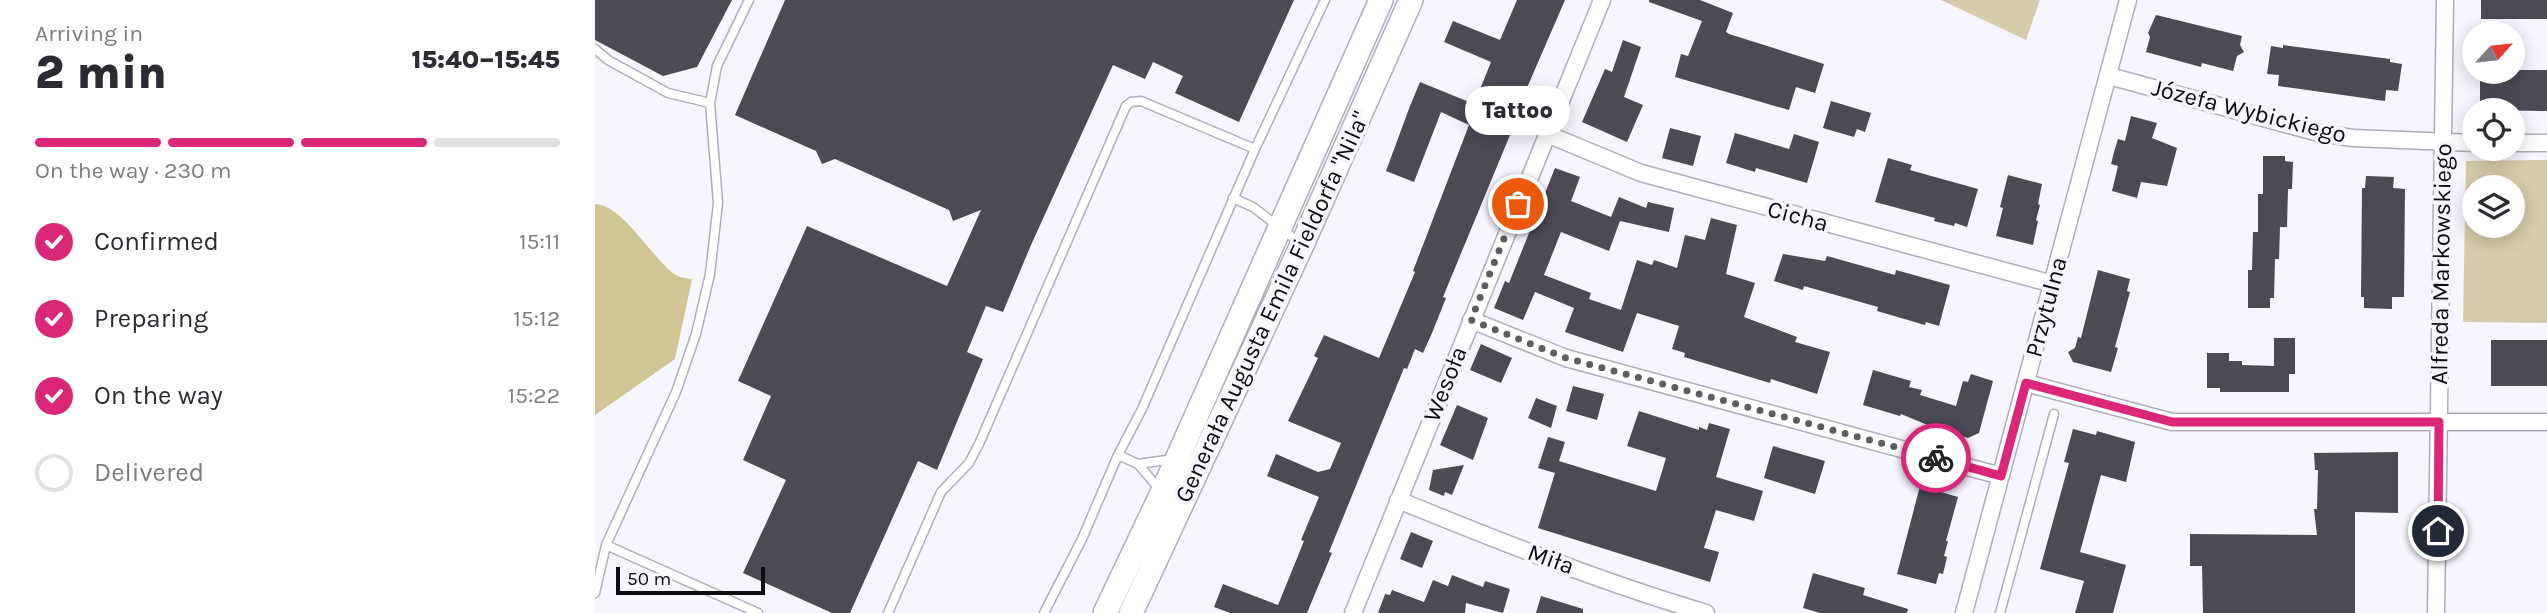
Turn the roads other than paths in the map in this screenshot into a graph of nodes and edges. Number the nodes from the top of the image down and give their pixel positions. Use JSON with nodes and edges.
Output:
{"nodes":[{"id":1,"x":749,"y":0,"type":"edge"},
{"id":2,"x":1325,"y":0,"type":"edge"},
{"id":3,"x":1381,"y":0,"type":"edge"},
{"id":4,"x":1411,"y":0,"type":"edge"},
{"id":5,"x":1602,"y":0,"type":"edge"},
{"id":6,"x":2129,"y":0,"type":"edge"},
{"id":7,"x":2445,"y":0,"type":"edge"},
{"id":8,"x":595,"y":49,"type":"edge"},
{"id":9,"x":2109,"y":76,"type":"junction"},
{"id":10,"x":710,"y":103,"type":"junction"},
{"id":11,"x":1547,"y":134,"type":"junction"},
{"id":12,"x":2442,"y":141,"type":"junction"},
{"id":13,"x":2462,"y":142,"type":"edge"},
{"id":14,"x":2525,"y":143,"type":"edge"},
{"id":15,"x":2547,"y":143,"type":"edge"},
{"id":16,"x":1255,"y":149,"type":"junction"},
{"id":17,"x":1233,"y":198,"type":"junction"},
{"id":18,"x":1280,"y":226,"type":"junction"},
{"id":19,"x":1302,"y":245,"type":"junction"},
{"id":20,"x":2053,"y":284,"type":"junction"},
{"id":21,"x":1471,"y":320,"type":"junction"},
{"id":22,"x":2026,"y":383,"type":"junction"},
{"id":23,"x":2054,"y":414,"type":"dead end"},
{"id":24,"x":2439,"y":422,"type":"junction"},
{"id":25,"x":2547,"y":422,"type":"edge"},
{"id":26,"x":1118,"y":455,"type":"junction"},
{"id":27,"x":1177,"y":458,"type":"junction"},
{"id":28,"x":1138,"y":464,"type":"junction"},
{"id":29,"x":2001,"y":476,"type":"junction"},
{"id":30,"x":1162,"y":493,"type":"junction"},
{"id":31,"x":1398,"y":500,"type":"junction"},
{"id":32,"x":606,"y":545,"type":"junction"},
{"id":33,"x":595,"y":593,"type":"edge"},
{"id":34,"x":758,"y":613,"type":"edge"},
{"id":35,"x":888,"y":613,"type":"edge"},
{"id":36,"x":1044,"y":613,"type":"edge"},
{"id":37,"x":1105,"y":613,"type":"edge"},
{"id":38,"x":1131,"y":613,"type":"edge"},
{"id":39,"x":1353,"y":613,"type":"edge"},
{"id":40,"x":1706,"y":613,"type":"edge"},
{"id":41,"x":1964,"y":613,"type":"edge"},
{"id":42,"x":2000,"y":613,"type":"edge"},
{"id":43,"x":2437,"y":613,"type":"edge"}],
"edges":[{"from":1,"to":10,"type":"lane"},
{"from":2,"to":16,"type":"lane"},
{"from":3,"to":18,"type":"street","name":"Generała Augusta Emila Fieldorfa \"Nila\""},
{"from":4,"to":19,"type":"street","name":"Generała Augusta Emila Fieldorfa \"Nila\""},
{"from":5,"to":11,"type":"street","name":"Wesoła"},
{"from":6,"to":9,"type":"street","name":"Przytulna"},
{"from":7,"to":12,"type":"street","name":"Alfreda Markowskiego"},
{"from":8,"to":10,"type":"lane"},
{"from":9,"to":12,"type":"street","name":"Józefa Wybickiego"},
{"from":9,"to":20,"type":"street","name":"Przytulna"},
{"from":10,"to":32,"type":"lane"},
{"from":11,"to":20,"type":"street","name":"Cicha"},
{"from":11,"to":21,"type":"street","name":"Wesoła"},
{"from":12,"to":13,"type":"street","name":"Józefa Wybickiego"},
{"from":12,"to":24,"type":"street","name":"Alfreda Markowskiego"},
{"from":14,"to":15,"type":"street"},
{"from":16,"to":17,"type":"lane"},
{"from":16,"to":35,"type":"lane"},
{"from":17,"to":18,"type":"lane"},
{"from":17,"to":26,"type":"lane"},
{"from":18,"to":19,"type":"lane"},
{"from":18,"to":27,"type":"street","name":"Generała Augusta Emila Fieldorfa \"Nila\""},
{"from":19,"to":38,"type":"street","name":"Generała Augusta Emila Fieldorfa \"Nila\""},
{"from":20,"to":22,"type":"street","name":"Przytulna"},
{"from":21,"to":29,"type":"street"},
{"from":21,"to":31,"type":"street","name":"Wesoła"},
{"from":22,"to":24,"type":"street"},
{"from":22,"to":29,"type":"street","name":"Przytulna"},
{"from":23,"to":42,"type":"lane"},
{"from":24,"to":25,"type":"street"},
{"from":24,"to":43,"type":"street","name":"Alfreda Markowskiego"},
{"from":26,"to":28,"type":"lane"},
{"from":26,"to":36,"type":"lane"},
{"from":27,"to":28,"type":"lane"},
{"from":27,"to":30,"type":"street","name":"Generała Augusta Emila Fieldorfa \"Nila\""},
{"from":28,"to":30,"type":"lane"},
{"from":29,"to":41,"type":"street","name":"Przytulna"},
{"from":30,"to":37,"type":"street","name":"Generała Augusta Emila Fieldorfa \"Nila\""},
{"from":31,"to":39,"type":"street","name":"Wesoła"},
{"from":31,"to":40,"type":"street","name":"Miła"},
{"from":32,"to":33,"type":"lane"},
{"from":32,"to":34,"type":"lane"}]}
